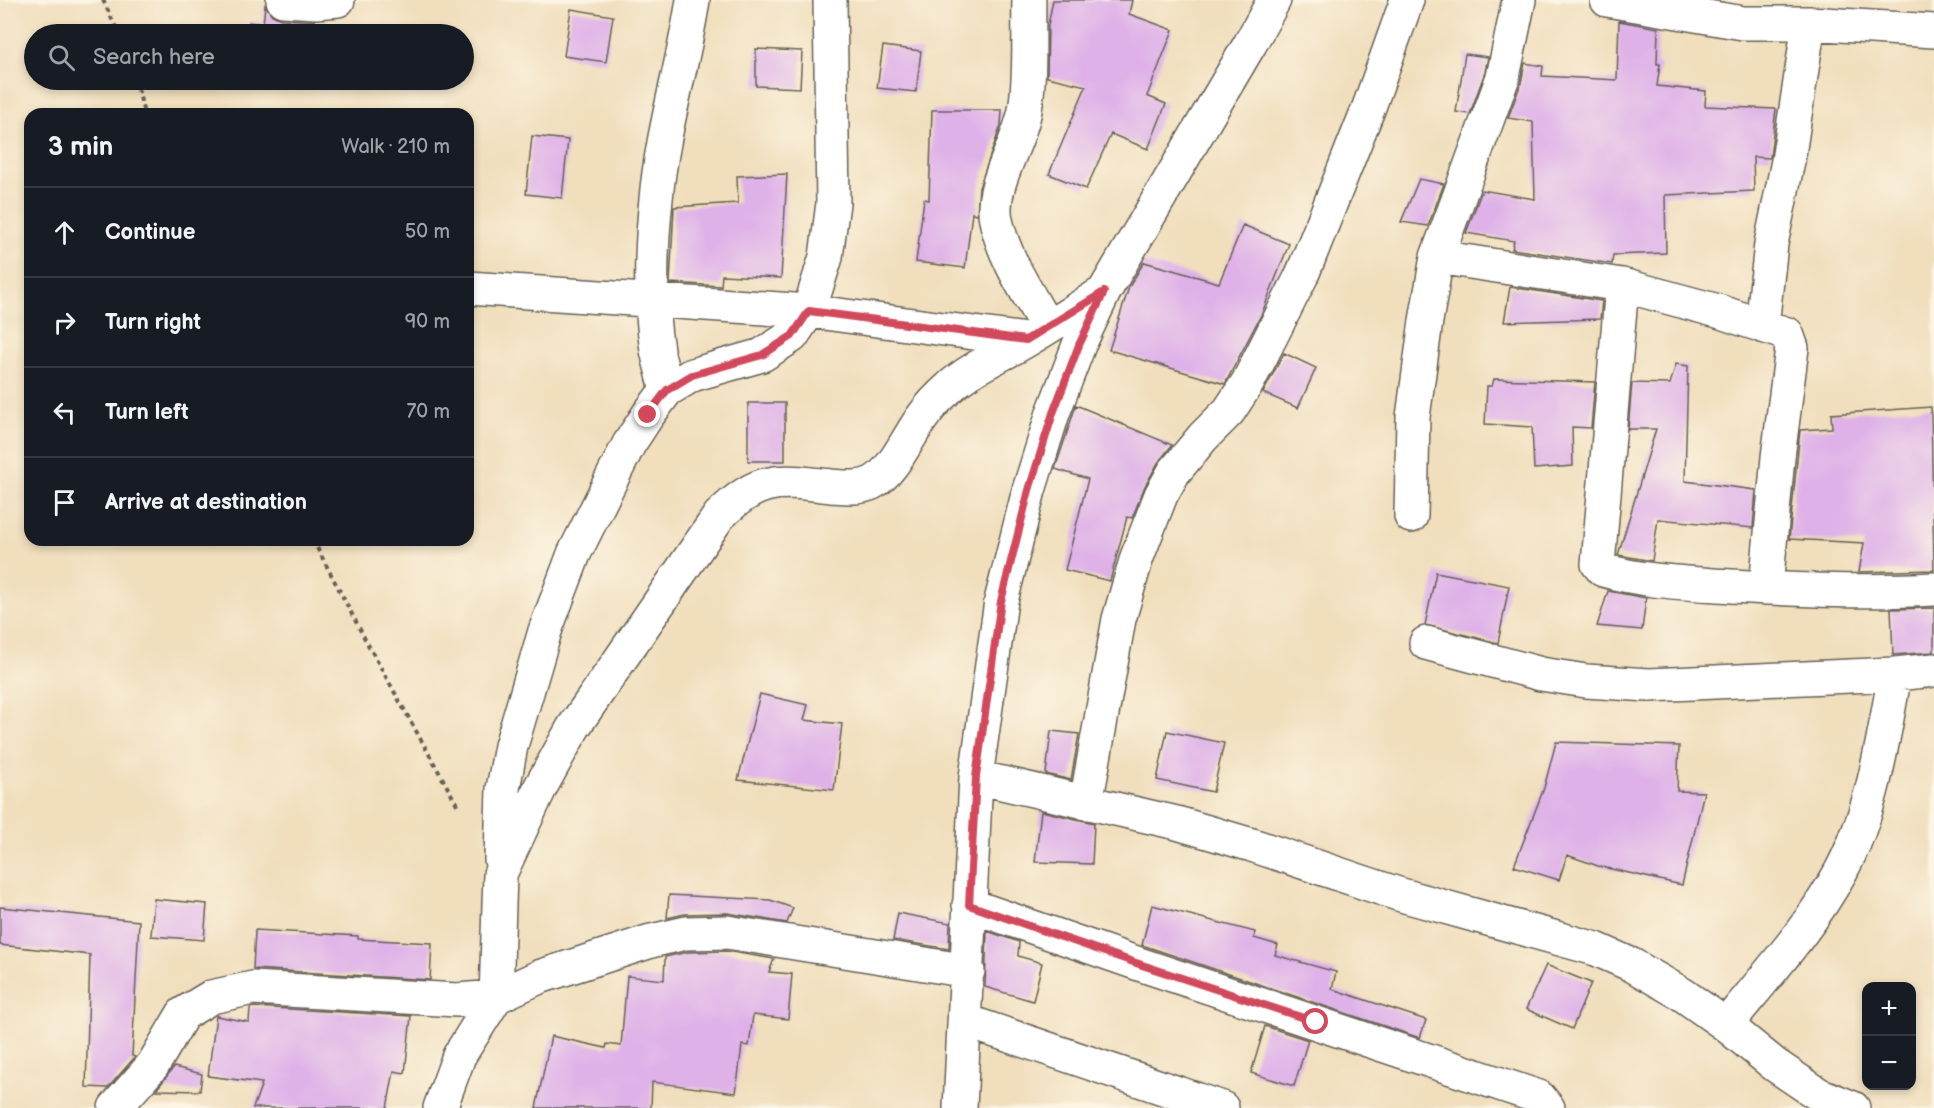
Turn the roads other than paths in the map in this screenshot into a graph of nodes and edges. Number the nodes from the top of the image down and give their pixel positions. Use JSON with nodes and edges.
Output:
{"nodes":[{"id":1,"x":283,"y":0,"type":"edge"},
{"id":2,"x":338,"y":0,"type":"edge"},
{"id":3,"x":693,"y":0,"type":"edge"},
{"id":4,"x":830,"y":0,"type":"edge"},
{"id":5,"x":1029,"y":0,"type":"edge"},
{"id":6,"x":1274,"y":0,"type":"edge"},
{"id":7,"x":1407,"y":0,"type":"edge"},
{"id":8,"x":1519,"y":0,"type":"edge"},
{"id":9,"x":1607,"y":0,"type":"edge"},
{"id":10,"x":1809,"y":23,"type":"junction"},
{"id":11,"x":1934,"y":31,"type":"edge"},
{"id":12,"x":1437,"y":257,"type":"junction"},
{"id":13,"x":1622,"y":285,"type":"junction"},
{"id":14,"x":474,"y":288,"type":"edge"},
{"id":15,"x":1104,"y":292,"type":"junction"},
{"id":16,"x":653,"y":301,"type":"junction"},
{"id":17,"x":809,"y":311,"type":"junction"},
{"id":18,"x":1762,"y":326,"type":"junction"},
{"id":19,"x":1037,"y":334,"type":"junction"},
{"id":20,"x":667,"y":390,"type":"junction"},
{"id":21,"x":1411,"y":516,"type":"dead end"},
{"id":22,"x":1766,"y":588,"type":"junction"},
{"id":23,"x":1934,"y":589,"type":"edge"},
{"id":24,"x":1426,"y":643,"type":"dead end"},
{"id":25,"x":1934,"y":670,"type":"edge"},
{"id":26,"x":1895,"y":674,"type":"junction"},
{"id":27,"x":976,"y":777,"type":"junction"},
{"id":28,"x":1086,"y":803,"type":"junction"},
{"id":29,"x":500,"y":874,"type":"junction"},
{"id":30,"x":969,"y":905,"type":"junction"},
{"id":31,"x":968,"y":971,"type":"junction"},
{"id":32,"x":496,"y":998,"type":"junction"},
{"id":33,"x":966,"y":1021,"type":"junction"},
{"id":34,"x":1726,"y":1025,"type":"junction"},
{"id":35,"x":115,"y":1108,"type":"edge"},
{"id":36,"x":440,"y":1108,"type":"edge"},
{"id":37,"x":960,"y":1108,"type":"edge"},
{"id":38,"x":1222,"y":1108,"type":"edge"},
{"id":39,"x":1548,"y":1108,"type":"edge"},
{"id":40,"x":1852,"y":1108,"type":"edge"}],
"edges":[{"from":1,"to":2,"type":"street"},
{"from":3,"to":16,"type":"street"},
{"from":4,"to":17,"type":"street"},
{"from":5,"to":19,"type":"street"},
{"from":6,"to":15,"type":"street"},
{"from":7,"to":28,"type":"street"},
{"from":8,"to":12,"type":"street"},
{"from":9,"to":10,"type":"street"},
{"from":10,"to":11,"type":"street"},
{"from":10,"to":18,"type":"street"},
{"from":12,"to":13,"type":"street"},
{"from":12,"to":21,"type":"street"},
{"from":13,"to":18,"type":"street"},
{"from":13,"to":22,"type":"street"},
{"from":14,"to":16,"type":"street"},
{"from":15,"to":19,"type":"street"},
{"from":15,"to":27,"type":"street"},
{"from":16,"to":17,"type":"street"},
{"from":16,"to":20,"type":"street"},
{"from":17,"to":19,"type":"street"},
{"from":17,"to":20,"type":"street"},
{"from":18,"to":22,"type":"street"},
{"from":19,"to":29,"type":"street"},
{"from":20,"to":29,"type":"street"},
{"from":22,"to":23,"type":"street"},
{"from":24,"to":26,"type":"street"},
{"from":25,"to":26,"type":"street"},
{"from":26,"to":34,"type":"street"},
{"from":27,"to":28,"type":"street"},
{"from":27,"to":30,"type":"street"},
{"from":28,"to":34,"type":"street"},
{"from":29,"to":32,"type":"street"},
{"from":30,"to":31,"type":"street"},
{"from":30,"to":39,"type":"street"},
{"from":31,"to":32,"type":"street"},
{"from":31,"to":33,"type":"street"},
{"from":32,"to":35,"type":"street"},
{"from":32,"to":36,"type":"street"},
{"from":33,"to":37,"type":"street"},
{"from":33,"to":38,"type":"street"},
{"from":34,"to":40,"type":"street"}]}
